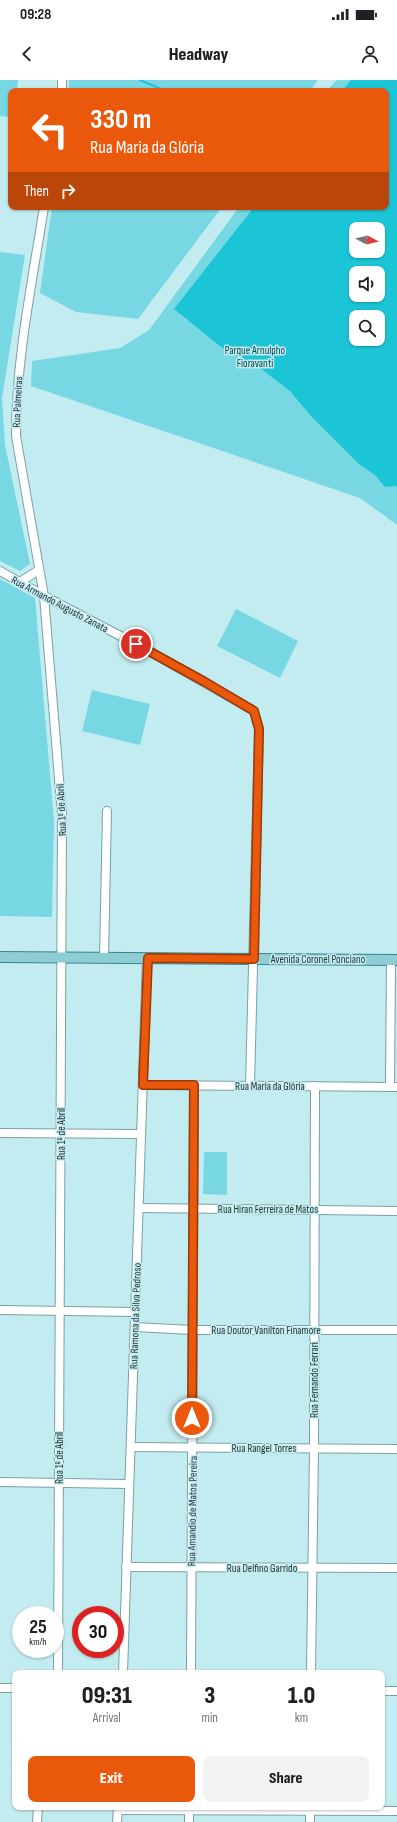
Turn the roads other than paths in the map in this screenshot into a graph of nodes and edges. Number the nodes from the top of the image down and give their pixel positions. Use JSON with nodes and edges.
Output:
{"nodes":[{"id":1,"x":44,"y":210,"type":"edge"},
{"id":2,"x":39,"y":570,"type":"junction"},
{"id":3,"x":0,"y":571,"type":"edge"},
{"id":4,"x":20,"y":582,"type":"junction"},
{"id":5,"x":44,"y":596,"type":"junction"},
{"id":6,"x":107,"y":811,"type":"dead end"},
{"id":7,"x":0,"y":957,"type":"edge"},
{"id":8,"x":62,"y":958,"type":"junction"},
{"id":9,"x":104,"y":958,"type":"junction"},
{"id":10,"x":148,"y":958,"type":"junction"},
{"id":11,"x":254,"y":959,"type":"junction"},
{"id":12,"x":394,"y":960,"type":"edge"},
{"id":13,"x":143,"y":1085,"type":"junction"},
{"id":14,"x":194,"y":1085,"type":"junction"},
{"id":15,"x":250,"y":1086,"type":"junction"},
{"id":16,"x":315,"y":1086,"type":"junction"},
{"id":17,"x":393,"y":1087,"type":"edge"},
{"id":18,"x":0,"y":1133,"type":"edge"},
{"id":19,"x":61,"y":1133,"type":"junction"},
{"id":20,"x":141,"y":1134,"type":"junction"},
{"id":21,"x":139,"y":1208,"type":"junction"},
{"id":22,"x":194,"y":1209,"type":"junction"},
{"id":23,"x":314,"y":1210,"type":"junction"},
{"id":24,"x":397,"y":1210,"type":"edge"},
{"id":25,"x":0,"y":1310,"type":"edge"},
{"id":26,"x":60,"y":1311,"type":"junction"},
{"id":27,"x":135,"y":1312,"type":"junction"},
{"id":28,"x":135,"y":1327,"type":"junction"},
{"id":29,"x":313,"y":1329,"type":"junction"},
{"id":30,"x":192,"y":1330,"type":"junction"},
{"id":31,"x":397,"y":1330,"type":"edge"},
{"id":32,"x":130,"y":1447,"type":"junction"},
{"id":33,"x":192,"y":1447,"type":"junction"},
{"id":34,"x":314,"y":1448,"type":"junction"},
{"id":35,"x":397,"y":1449,"type":"edge"},
{"id":36,"x":0,"y":1482,"type":"edge"},
{"id":37,"x":59,"y":1483,"type":"junction"},
{"id":38,"x":129,"y":1484,"type":"junction"},
{"id":39,"x":126,"y":1567,"type":"junction"},
{"id":40,"x":191,"y":1568,"type":"junction"},
{"id":41,"x":312,"y":1568,"type":"junction"},
{"id":42,"x":397,"y":1568,"type":"edge"},
{"id":43,"x":58,"y":1670,"type":"edge"},
{"id":44,"x":123,"y":1670,"type":"edge"},
{"id":45,"x":191,"y":1670,"type":"edge"},
{"id":46,"x":311,"y":1670,"type":"edge"},
{"id":47,"x":0,"y":1688,"type":"edge"},
{"id":48,"x":12,"y":1688,"type":"edge"},
{"id":49,"x":385,"y":1691,"type":"edge"},
{"id":50,"x":397,"y":1691,"type":"edge"},
{"id":51,"x":38,"y":1810,"type":"edge"},
{"id":52,"x":118,"y":1810,"type":"edge"},
{"id":53,"x":189,"y":1810,"type":"edge"},
{"id":54,"x":310,"y":1810,"type":"edge"},
{"id":55,"x":354,"y":1810,"type":"edge"},
{"id":56,"x":397,"y":1811,"type":"edge"},
{"id":57,"x":37,"y":1822,"type":"edge"},
{"id":58,"x":117,"y":1822,"type":"edge"},
{"id":59,"x":189,"y":1822,"type":"edge"},
{"id":60,"x":310,"y":1822,"type":"edge"}],
"edges":[{"from":1,"to":2,"type":"street","name":"Rua Palmeiras"},
{"from":2,"to":4,"type":"street"},
{"from":2,"to":5,"type":"street","name":"Rua Palmeiras"},
{"from":3,"to":4,"type":"street","name":"Rua Armando Augusto Zanata"},
{"from":4,"to":5,"type":"street","name":"Rua Armando Augusto Zanata"},
{"from":5,"to":8,"type":"street","name":"Rua 1º de Abril"},
{"from":5,"to":11,"type":"street","name":"Rua Armando Augusto Zanata"},
{"from":6,"to":9,"type":"street"},
{"from":7,"to":8,"type":"main road","name":"Avenida Coronel Ponciano"},
{"from":8,"to":9,"type":"main road","name":"Avenida Coronel Ponciano"},
{"from":8,"to":19,"type":"street","name":"Rua 1º de Abril"},
{"from":9,"to":10,"type":"main road","name":"Avenida Coronel Ponciano"},
{"from":10,"to":11,"type":"main road","name":"Avenida Coronel Ponciano"},
{"from":10,"to":13,"type":"street","name":"Rua Ramona da Silva Pedroso"},
{"from":11,"to":12,"type":"main road","name":"Avenida Coronel Ponciano"},
{"from":11,"to":15,"type":"street","name":"Rua Armando Augusto Zanata"},
{"from":12,"to":17,"type":"street"},
{"from":13,"to":14,"type":"street","name":"Rua Maria da Glória"},
{"from":13,"to":20,"type":"street","name":"Rua Ramona da Silva Pedroso"},
{"from":14,"to":15,"type":"street","name":"Rua Maria da Glória"},
{"from":14,"to":22,"type":"street","name":"Rua Amandio de Matos Pereira"},
{"from":15,"to":16,"type":"street","name":"Rua Maria da Glória"},
{"from":16,"to":17,"type":"street","name":"Rua Maria da Glória"},
{"from":16,"to":23,"type":"street","name":"Rua Fernando Ferrari"},
{"from":18,"to":19,"type":"street"},
{"from":19,"to":20,"type":"street"},
{"from":19,"to":26,"type":"street","name":"Rua 1º de Abril"},
{"from":20,"to":21,"type":"street","name":"Rua Ramona da Silva Pedroso"},
{"from":21,"to":22,"type":"street","name":"Rua Hiran Ferreira de Matos"},
{"from":21,"to":27,"type":"street","name":"Rua Ramona da Silva Pedroso"},
{"from":22,"to":23,"type":"street","name":"Rua Hiran Ferreira de Matos"},
{"from":22,"to":30,"type":"street","name":"Rua Amandio de Matos Pereira"},
{"from":23,"to":24,"type":"street","name":"Rua Hiran Ferreira de Matos"},
{"from":23,"to":29,"type":"street","name":"Rua Fernando Ferrari"},
{"from":25,"to":26,"type":"street"},
{"from":26,"to":27,"type":"street"},
{"from":26,"to":37,"type":"street","name":"Rua 1º de Abril"},
{"from":27,"to":28,"type":"street","name":"Rua Ramona da Silva Pedroso"},
{"from":28,"to":30,"type":"street","name":"Rua Doutor Vanilton Finamore"},
{"from":28,"to":32,"type":"street","name":"Rua Ramona da Silva Pedroso"},
{"from":29,"to":30,"type":"street","name":"Rua Doutor Vanilton Finamore"},
{"from":29,"to":31,"type":"street","name":"Rua Doutor Vanilton Finamore"},
{"from":29,"to":34,"type":"street","name":"Rua Fernando Ferrari"},
{"from":30,"to":33,"type":"street","name":"Rua Amandio de Matos Pereira"},
{"from":32,"to":33,"type":"street","name":"Rua Rangel Torres"},
{"from":32,"to":38,"type":"street","name":"Rua Ramona da Silva Pedroso"},
{"from":33,"to":34,"type":"street","name":"Rua Rangel Torres"},
{"from":33,"to":40,"type":"street","name":"Rua Amandio de Matos Pereira"},
{"from":34,"to":35,"type":"street","name":"Rua Rangel Torres"},
{"from":34,"to":41,"type":"street","name":"Rua Fernando Ferrari"},
{"from":36,"to":37,"type":"street"},
{"from":37,"to":38,"type":"street"},
{"from":37,"to":43,"type":"street","name":"Rua 1º de Abril"},
{"from":38,"to":39,"type":"street","name":"Rua Ramona da Silva Pedroso"},
{"from":39,"to":40,"type":"street","name":"Rua Delfino Garrido"},
{"from":39,"to":44,"type":"street","name":"Rua Ramona da Silva Pedroso"},
{"from":40,"to":41,"type":"street","name":"Rua Delfino Garrido"},
{"from":40,"to":45,"type":"street","name":"Rua Amandio de Matos Pereira"},
{"from":41,"to":42,"type":"street","name":"Rua Delfino Garrido"},
{"from":41,"to":46,"type":"street","name":"Rua Fernando Ferrari"},
{"from":47,"to":48,"type":"street"},
{"from":49,"to":50,"type":"street"},
{"from":51,"to":57,"type":"street"},
{"from":52,"to":58,"type":"street"},
{"from":53,"to":59,"type":"street"},
{"from":54,"to":60,"type":"street"},
{"from":55,"to":56,"type":"street"}]}
